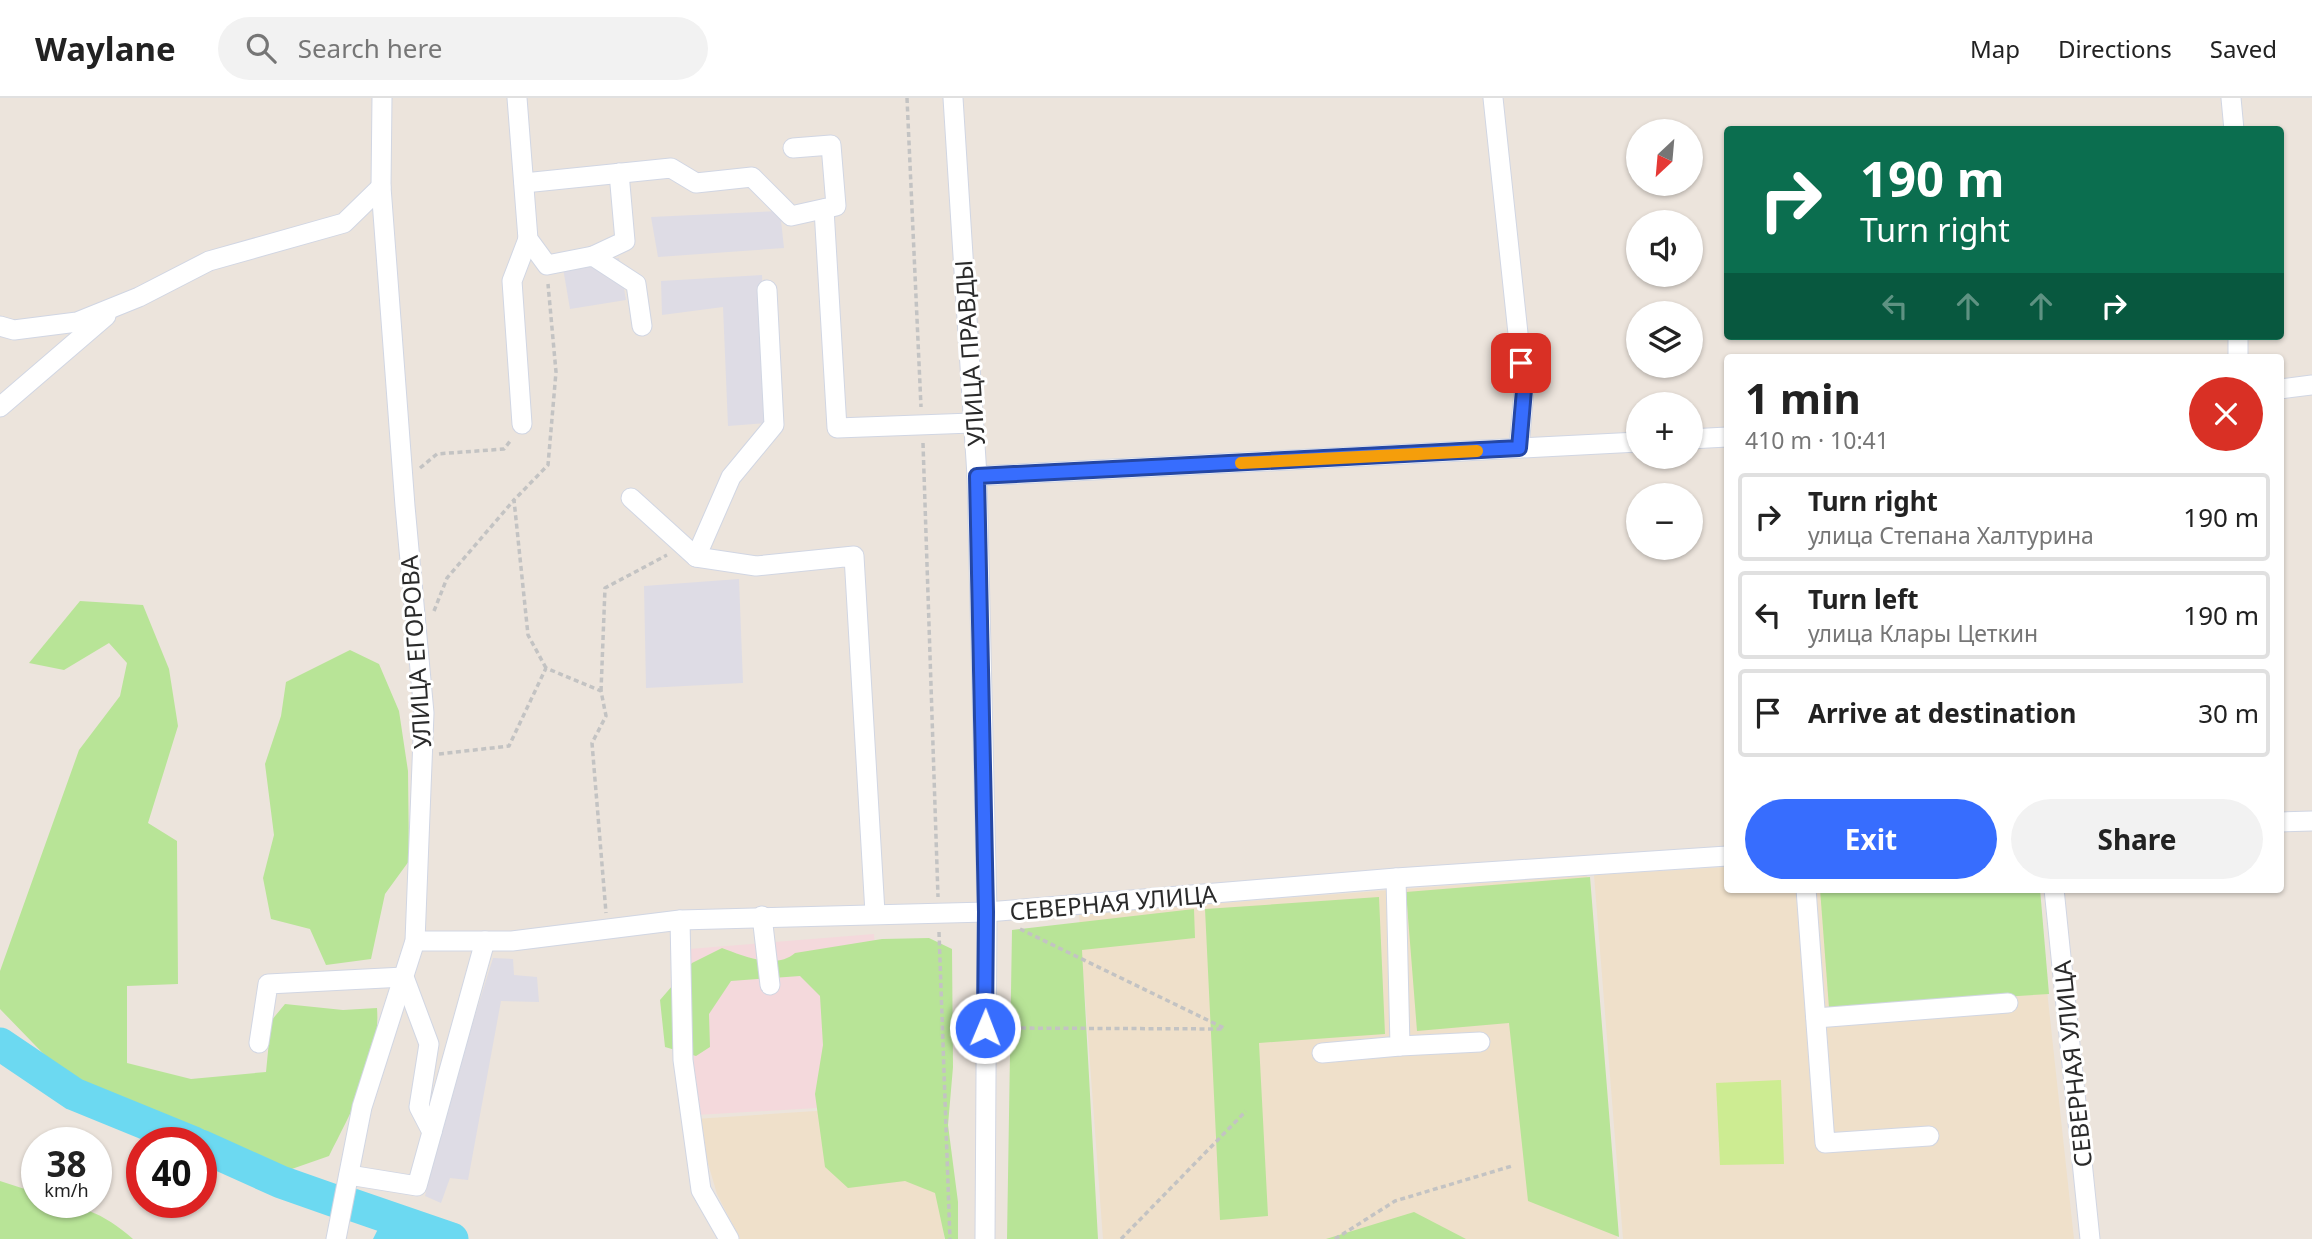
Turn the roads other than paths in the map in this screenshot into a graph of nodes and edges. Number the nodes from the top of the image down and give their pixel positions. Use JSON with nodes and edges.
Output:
{"nodes":[{"id":1,"x":382,"y":98,"type":"edge"},
{"id":2,"x":517,"y":98,"type":"edge"},
{"id":3,"x":953,"y":98,"type":"edge"},
{"id":4,"x":1493,"y":98,"type":"edge"},
{"id":5,"x":2231,"y":98,"type":"edge"},
{"id":6,"x":2234,"y":126,"type":"edge"},
{"id":7,"x":793,"y":148,"type":"dead end"},
{"id":8,"x":619,"y":173,"type":"junction"},
{"id":9,"x":524,"y":183,"type":"junction"},
{"id":10,"x":382,"y":187,"type":"junction"},
{"id":11,"x":824,"y":209,"type":"junction"},
{"id":12,"x":528,"y":239,"type":"junction"},
{"id":13,"x":593,"y":256,"type":"junction"},
{"id":14,"x":767,"y":290,"type":"dead end"},
{"id":15,"x":121,"y":304,"type":"junction"},
{"id":16,"x":0,"y":326,"type":"edge"},
{"id":17,"x":642,"y":326,"type":"dead end"},
{"id":18,"x":2312,"y":385,"type":"edge"},
{"id":19,"x":2284,"y":388,"type":"edge"},
{"id":20,"x":0,"y":407,"type":"edge"},
{"id":21,"x":972,"y":423,"type":"junction"},
{"id":22,"x":522,"y":424,"type":"road end"},
{"id":23,"x":1724,"y":437,"type":"edge"},
{"id":24,"x":1703,"y":438,"type":"edge"},
{"id":25,"x":1626,"y":443,"type":"edge"},
{"id":26,"x":1519,"y":448,"type":"junction"},
{"id":27,"x":977,"y":476,"type":"junction"},
{"id":28,"x":631,"y":498,"type":"dead end"},
{"id":29,"x":690,"y":552,"type":"junction"},
{"id":30,"x":2312,"y":821,"type":"edge"},
{"id":31,"x":2284,"y":822,"type":"edge"},
{"id":32,"x":1724,"y":856,"type":"edge"},
{"id":33,"x":1396,"y":878,"type":"junction"},
{"id":34,"x":1806,"y":893,"type":"edge"},
{"id":35,"x":2054,"y":893,"type":"edge"},
{"id":36,"x":986,"y":912,"type":"junction"},
{"id":37,"x":875,"y":913,"type":"junction"},
{"id":38,"x":762,"y":916,"type":"junction"},
{"id":39,"x":680,"y":920,"type":"junction"},
{"id":40,"x":415,"y":941,"type":"junction"},
{"id":41,"x":485,"y":941,"type":"junction"},
{"id":42,"x":404,"y":977,"type":"junction"},
{"id":43,"x":770,"y":985,"type":"dead end"},
{"id":44,"x":2008,"y":1003,"type":"dead end"},
{"id":45,"x":1816,"y":1018,"type":"junction"},
{"id":46,"x":1480,"y":1042,"type":"dead end"},
{"id":47,"x":260,"y":1043,"type":"dead end"},
{"id":48,"x":1400,"y":1046,"type":"junction"},
{"id":49,"x":1322,"y":1053,"type":"dead end"},
{"id":50,"x":432,"y":1132,"type":"junction"},
{"id":51,"x":1928,"y":1136,"type":"dead end"},
{"id":52,"x":349,"y":1175,"type":"junction"},
{"id":53,"x":336,"y":1239,"type":"edge"},
{"id":54,"x":729,"y":1239,"type":"edge"},
{"id":55,"x":985,"y":1239,"type":"edge"},
{"id":56,"x":2091,"y":1239,"type":"edge"}],
"edges":[{"from":1,"to":10,"type":"street","name":"УЛИЦА ЕГОРОВА"},
{"from":2,"to":9,"type":"street"},
{"from":3,"to":21,"type":"street","name":"УЛИЦА ПРАВДЫ"},
{"from":4,"to":26,"type":"street"},
{"from":5,"to":6,"type":"street"},
{"from":7,"to":11,"type":"street"},
{"from":8,"to":9,"type":"street"},
{"from":8,"to":11,"type":"street"},
{"from":8,"to":13,"type":"street"},
{"from":9,"to":12,"type":"street"},
{"from":10,"to":15,"type":"street"},
{"from":10,"to":40,"type":"street","name":"УЛИЦА ЕГОРОВА"},
{"from":11,"to":21,"type":"street"},
{"from":12,"to":13,"type":"street"},
{"from":12,"to":22,"type":"street"},
{"from":13,"to":17,"type":"street"},
{"from":14,"to":29,"type":"street"},
{"from":15,"to":16,"type":"street"},
{"from":15,"to":20,"type":"street"},
{"from":18,"to":19,"type":"street"},
{"from":21,"to":27,"type":"street","name":"УЛИЦА ПРАВДЫ"},
{"from":23,"to":24,"type":"street"},
{"from":25,"to":26,"type":"street"},
{"from":26,"to":27,"type":"street"},
{"from":27,"to":36,"type":"street","name":"УЛИЦА ПРАВДЫ"},
{"from":28,"to":29,"type":"street"},
{"from":29,"to":37,"type":"street"},
{"from":30,"to":31,"type":"street"},
{"from":32,"to":33,"type":"street","name":"СЕВЕРНАЯ УЛИЦА"},
{"from":33,"to":36,"type":"street","name":"СЕВЕРНАЯ УЛИЦА"},
{"from":33,"to":48,"type":"street"},
{"from":34,"to":45,"type":"street"},
{"from":35,"to":56,"type":"street","name":"СЕВЕРНАЯ УЛИЦА"},
{"from":36,"to":37,"type":"street","name":"СЕВЕРНАЯ УЛИЦА"},
{"from":36,"to":55,"type":"street","name":"УЛИЦА ПРАВДЫ"},
{"from":37,"to":38,"type":"street","name":"СЕВЕРНАЯ УЛИЦА"},
{"from":38,"to":39,"type":"street","name":"СЕВЕРНАЯ УЛИЦА"},
{"from":38,"to":43,"type":"street"},
{"from":39,"to":41,"type":"street","name":"СЕВЕРНАЯ УЛИЦА"},
{"from":39,"to":54,"type":"street"},
{"from":40,"to":41,"type":"street","name":"СЕВЕРНАЯ УЛИЦА"},
{"from":40,"to":42,"type":"street","name":"УЛИЦА ЕГОРОВА"},
{"from":41,"to":50,"type":"street"},
{"from":42,"to":47,"type":"street"},
{"from":42,"to":50,"type":"street"},
{"from":42,"to":52,"type":"street","name":"УЛИЦА ЕГОРОВА"},
{"from":44,"to":45,"type":"street"},
{"from":45,"to":51,"type":"street"},
{"from":46,"to":48,"type":"street"},
{"from":48,"to":49,"type":"street"},
{"from":50,"to":52,"type":"street"},
{"from":52,"to":53,"type":"street","name":"УЛИЦА ЕГОРОВА"}]}
